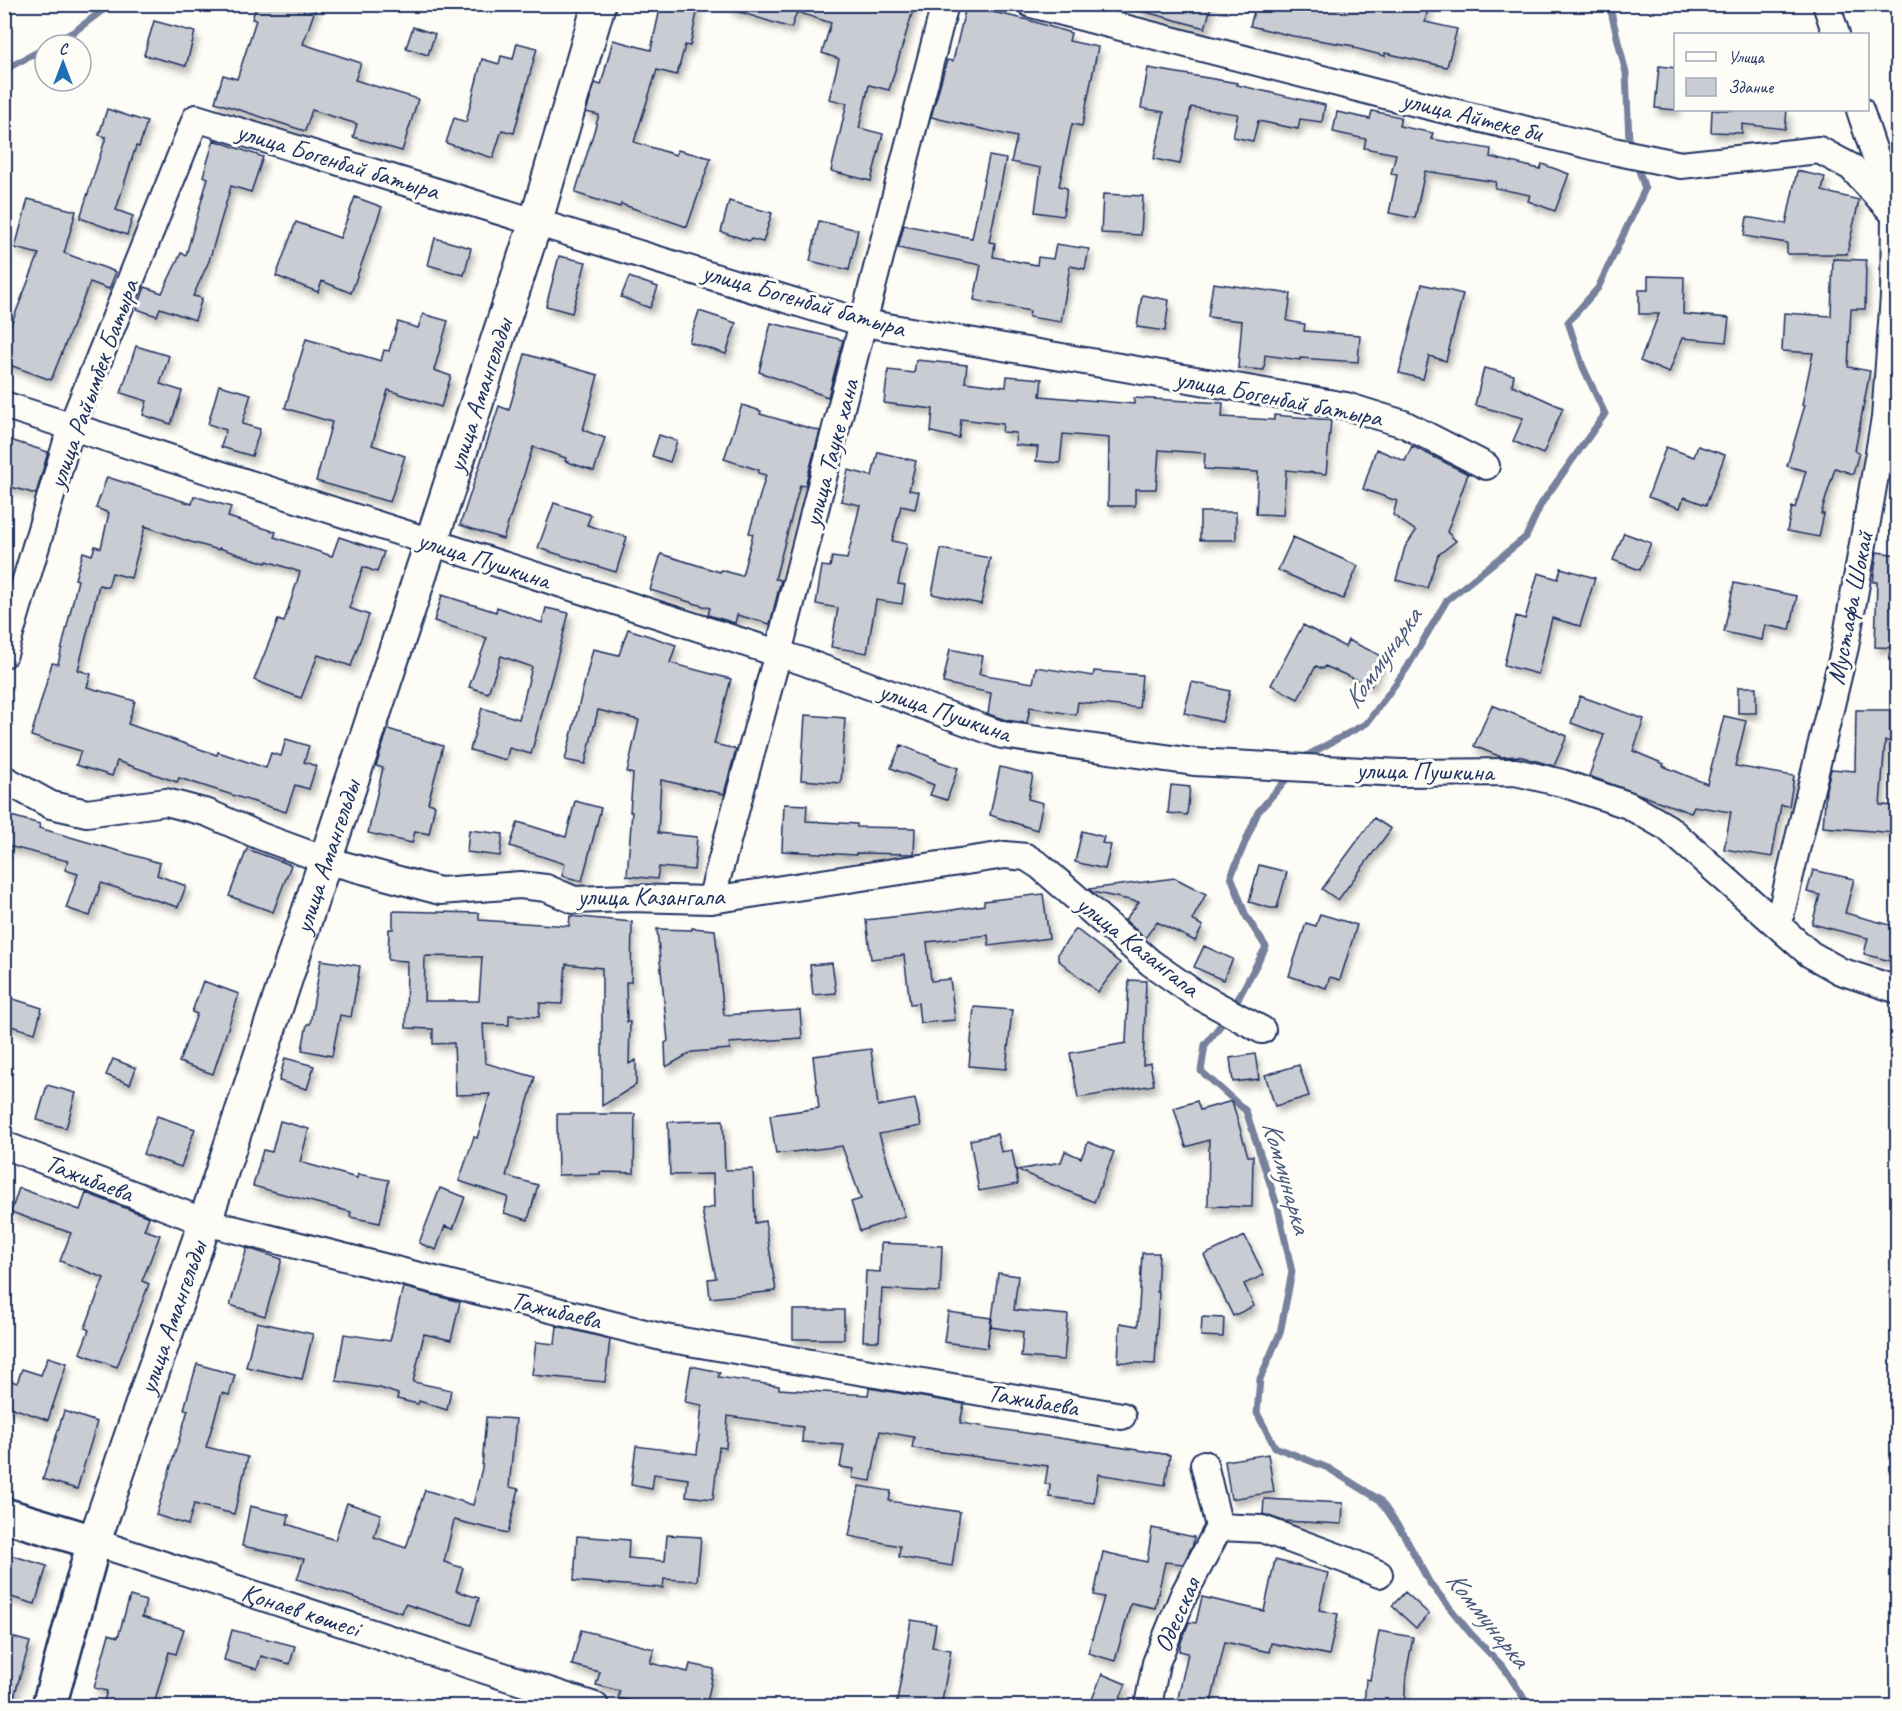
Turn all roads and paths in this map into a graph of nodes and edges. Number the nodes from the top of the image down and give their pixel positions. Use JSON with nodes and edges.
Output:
{"nodes":[{"id":1,"x":599,"y":4,"type":"edge"},
{"id":2,"x":945,"y":4,"type":"edge"},
{"id":3,"x":1031,"y":4,"type":"edge"},
{"id":4,"x":1826,"y":4,"type":"edge"},
{"id":5,"x":1836,"y":33,"type":"edge"},
{"id":6,"x":1860,"y":111,"type":"edge"},
{"id":7,"x":196,"y":118,"type":"joint"},
{"id":8,"x":1894,"y":215,"type":"junction"},
{"id":9,"x":536,"y":221,"type":"junction"},
{"id":10,"x":864,"y":323,"type":"junction"},
{"id":11,"x":4,"y":405,"type":"edge"},
{"id":12,"x":71,"y":428,"type":"junction"},
{"id":13,"x":1486,"y":466,"type":"dead end"},
{"id":14,"x":431,"y":543,"type":"junction"},
{"id":15,"x":778,"y":653,"type":"junction"},
{"id":16,"x":4,"y":654,"type":"edge"},
{"id":17,"x":4,"y":779,"type":"edge"},
{"id":18,"x":325,"y":860,"type":"junction"},
{"id":19,"x":711,"y":900,"type":"junction"},
{"id":20,"x":1778,"y":925,"type":"junction"},
{"id":21,"x":1898,"y":990,"type":"edge"},
{"id":22,"x":1262,"y":1030,"type":"dead end"},
{"id":23,"x":4,"y":1145,"type":"edge"},
{"id":24,"x":204,"y":1222,"type":"junction"},
{"id":25,"x":1122,"y":1416,"type":"dead end"},
{"id":26,"x":1204,"y":1464,"type":"dead end"},
{"id":27,"x":4,"y":1515,"type":"edge"},
{"id":28,"x":1219,"y":1527,"type":"junction"},
{"id":29,"x":94,"y":1542,"type":"junction"},
{"id":30,"x":1379,"y":1574,"type":"dead end"},
{"id":31,"x":49,"y":1707,"type":"edge"},
{"id":32,"x":596,"y":1707,"type":"edge"},
{"id":33,"x":1148,"y":1707,"type":"edge"}],
"edges":[{"from":1,"to":9,"type":"street","name":"улица Амангельды"},
{"from":2,"to":10,"type":"street","name":"улица Тауке хана"},
{"from":3,"to":8,"type":"street","name":"улица Айтеке би"},
{"from":4,"to":5,"type":"street"},
{"from":6,"to":8,"type":"street","name":"Мустафа Шокай"},
{"from":7,"to":9,"type":"street","name":"улица Богенбай батыра"},
{"from":7,"to":12,"type":"street","name":"улица Райымбек Батыра"},
{"from":8,"to":20,"type":"street","name":"Мустафа Шокай"},
{"from":9,"to":10,"type":"street","name":"улица Богенбай батыра"},
{"from":9,"to":14,"type":"street","name":"улица Амангельды"},
{"from":10,"to":13,"type":"street","name":"улица Богенбай батыра"},
{"from":10,"to":15,"type":"street","name":"улица Тауке хана"},
{"from":11,"to":12,"type":"street","name":"улица Пушкина"},
{"from":12,"to":14,"type":"street","name":"улица Пушкина"},
{"from":12,"to":16,"type":"street","name":"улица Райымбек Батыра"},
{"from":14,"to":15,"type":"street","name":"улица Пушкина"},
{"from":14,"to":18,"type":"street","name":"улица Амангельды"},
{"from":15,"to":19,"type":"street","name":"улица Тауке хана"},
{"from":15,"to":20,"type":"street","name":"улица Пушкина"},
{"from":17,"to":18,"type":"street","name":"улица Казангапа"},
{"from":18,"to":19,"type":"street","name":"улица Казангапа"},
{"from":18,"to":24,"type":"street","name":"улица Амангельды"},
{"from":19,"to":22,"type":"street","name":"улица Казангапа"},
{"from":20,"to":21,"type":"street","name":"улица Пушкина"},
{"from":23,"to":24,"type":"street","name":"Тажибаева"},
{"from":24,"to":25,"type":"street","name":"Тажибаева"},
{"from":24,"to":29,"type":"street","name":"улица Амангельды"},
{"from":26,"to":28,"type":"street"},
{"from":27,"to":29,"type":"main road","name":"Қонаев көшесі"},
{"from":28,"to":30,"type":"street"},
{"from":28,"to":33,"type":"street","name":"Одесская"},
{"from":29,"to":31,"type":"main road","name":"улица Амангельды"},
{"from":29,"to":32,"type":"street","name":"Қонаев көшесі"}]}
